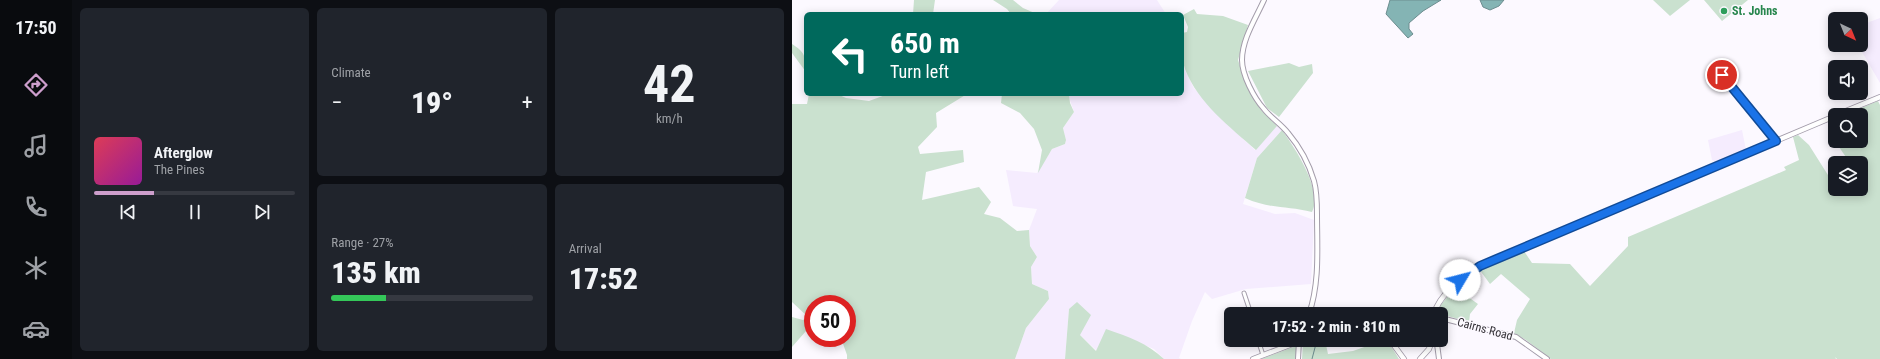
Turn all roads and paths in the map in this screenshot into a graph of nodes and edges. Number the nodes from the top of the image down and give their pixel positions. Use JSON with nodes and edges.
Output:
{"nodes":[{"id":1,"x":1264,"y":0,"type":"edge"},
{"id":2,"x":1722,"y":75,"type":"dead end"},
{"id":3,"x":1880,"y":97,"type":"edge"},
{"id":4,"x":1853,"y":108,"type":"edge"},
{"id":5,"x":1828,"y":118,"type":"edge"},
{"id":6,"x":1776,"y":141,"type":"junction"},
{"id":7,"x":1244,"y":294,"type":"dead end"},
{"id":8,"x":1248,"y":307,"type":"edge"},
{"id":9,"x":1311,"y":307,"type":"edge"},
{"id":10,"x":1436,"y":307,"type":"edge"},
{"id":11,"x":1448,"y":320,"type":"edge"},
{"id":12,"x":1260,"y":347,"type":"edge"},
{"id":13,"x":1285,"y":347,"type":"edge"},
{"id":14,"x":1300,"y":347,"type":"edge"},
{"id":15,"x":1395,"y":347,"type":"edge"},
{"id":16,"x":1430,"y":347,"type":"edge"},
{"id":17,"x":1437,"y":347,"type":"edge"},
{"id":18,"x":1263,"y":355,"type":"junction"},
{"id":19,"x":1253,"y":359,"type":"edge"},
{"id":20,"x":1298,"y":359,"type":"edge"},
{"id":21,"x":1404,"y":359,"type":"edge"},
{"id":22,"x":1420,"y":359,"type":"edge"},
{"id":23,"x":1439,"y":359,"type":"edge"},
{"id":24,"x":1547,"y":359,"type":"edge"}],
"edges":[{"from":1,"to":9,"type":"street"},
{"from":2,"to":6,"type":"street"},
{"from":3,"to":4,"type":"main road"},
{"from":5,"to":6,"type":"main road"},
{"from":6,"to":10,"type":"main road"},
{"from":7,"to":8,"type":"street"},
{"from":11,"to":24,"type":"street","name":"Cairns Road"},
{"from":12,"to":18,"type":"street"},
{"from":13,"to":18,"type":"main road"},
{"from":14,"to":20,"type":"street"},
{"from":15,"to":21,"type":"main road"},
{"from":16,"to":22,"type":"main road"},
{"from":17,"to":23,"type":"street"},
{"from":18,"to":19,"type":"main road"}]}
